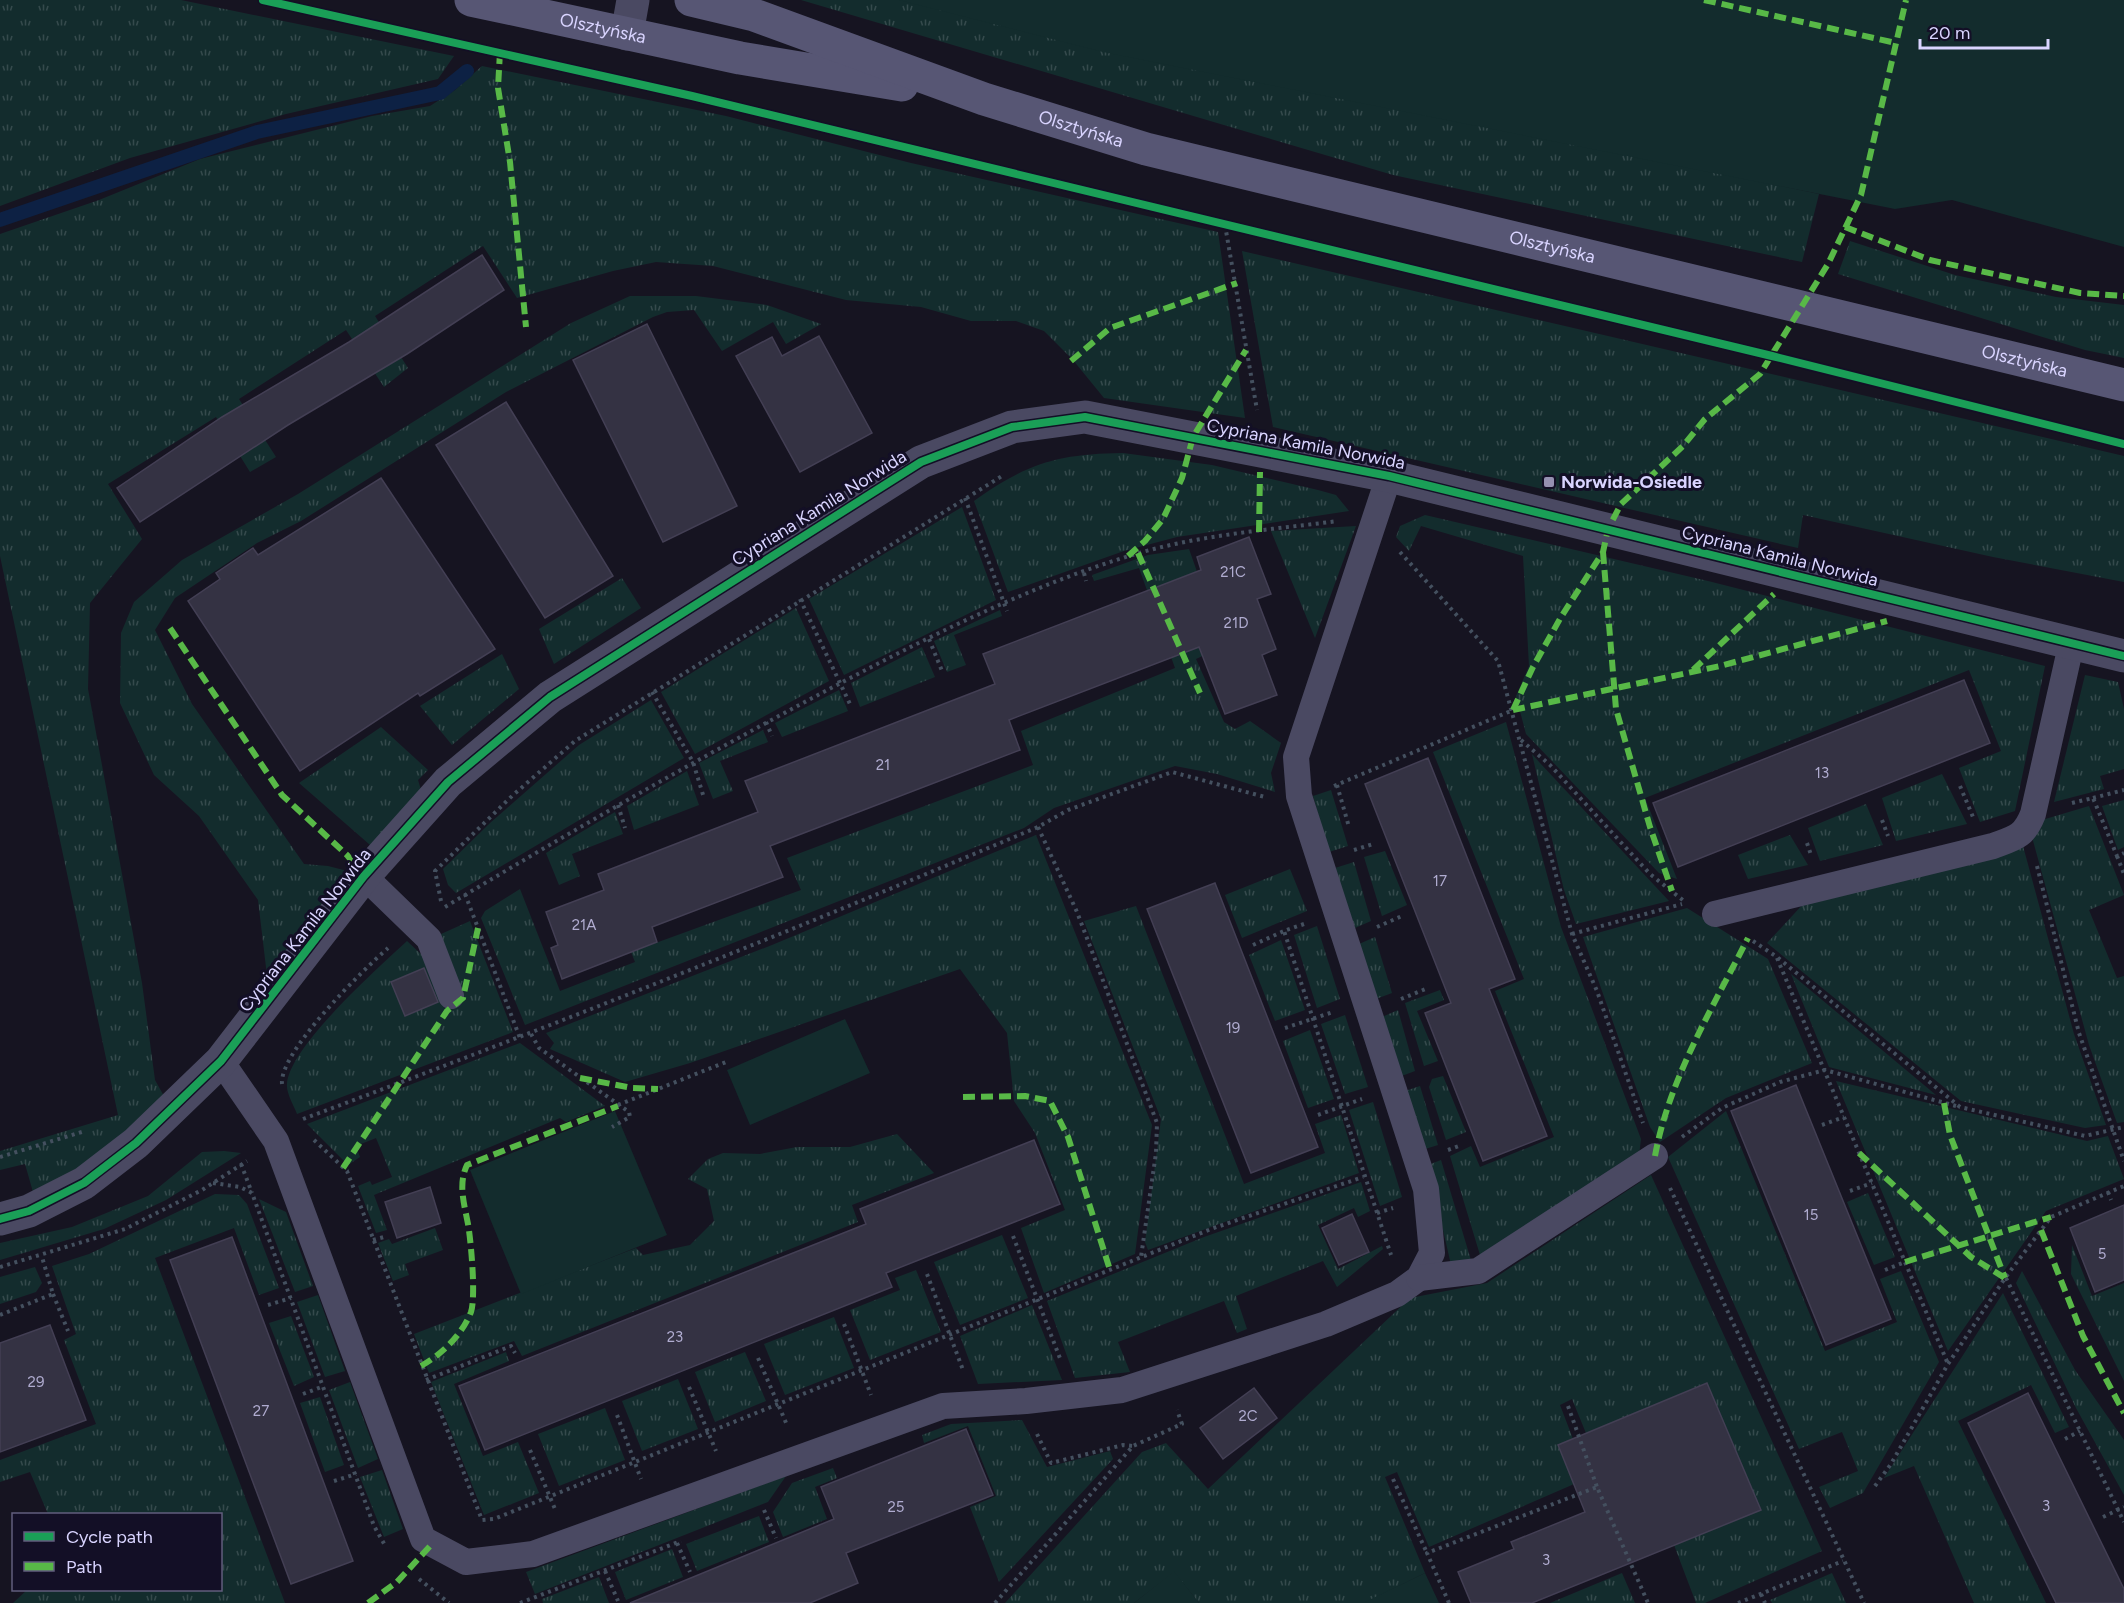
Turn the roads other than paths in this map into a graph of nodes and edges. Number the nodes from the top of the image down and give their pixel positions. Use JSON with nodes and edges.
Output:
{"nodes":[{"id":1,"x":471,"y":0,"type":"edge"},
{"id":2,"x":633,"y":0,"type":"edge"},
{"id":3,"x":691,"y":0,"type":"edge"},
{"id":4,"x":627,"y":34,"type":"junction"},
{"id":5,"x":984,"y":99,"type":"junction"},
{"id":6,"x":2124,"y":385,"type":"edge"},
{"id":7,"x":1389,"y":476,"type":"junction"},
{"id":8,"x":2072,"y":641,"type":"junction"},
{"id":9,"x":2124,"y":656,"type":"edge"},
{"id":10,"x":364,"y":876,"type":"junction"},
{"id":11,"x":1715,"y":914,"type":"road end"},
{"id":12,"x":451,"y":996,"type":"dead end"},
{"id":13,"x":221,"y":1061,"type":"junction"},
{"id":14,"x":1655,"y":1156,"type":"road end"},
{"id":15,"x":0,"y":1219,"type":"edge"},
{"id":16,"x":1419,"y":1278,"type":"junction"}],
"edges":[{"from":1,"to":4,"type":"main road","name":"Olsztyńska"},
{"from":2,"to":4,"type":"street"},
{"from":3,"to":5,"type":"main road","name":"Olsztyńska"},
{"from":4,"to":5,"type":"main road","name":"Olsztyńska"},
{"from":5,"to":6,"type":"main road","name":"Olsztyńska"},
{"from":7,"to":8,"type":"street","name":"Cypriana Kamila Norwida"},
{"from":7,"to":10,"type":"street","name":"Cypriana Kamila Norwida"},
{"from":7,"to":16,"type":"lane"},
{"from":8,"to":9,"type":"street","name":"Cypriana Kamila Norwida"},
{"from":8,"to":11,"type":"lane"},
{"from":10,"to":12,"type":"lane"},
{"from":10,"to":13,"type":"street","name":"Cypriana Kamila Norwida"},
{"from":13,"to":15,"type":"street","name":"Cypriana Kamila Norwida"},
{"from":13,"to":16,"type":"lane"},
{"from":14,"to":16,"type":"lane"}]}
